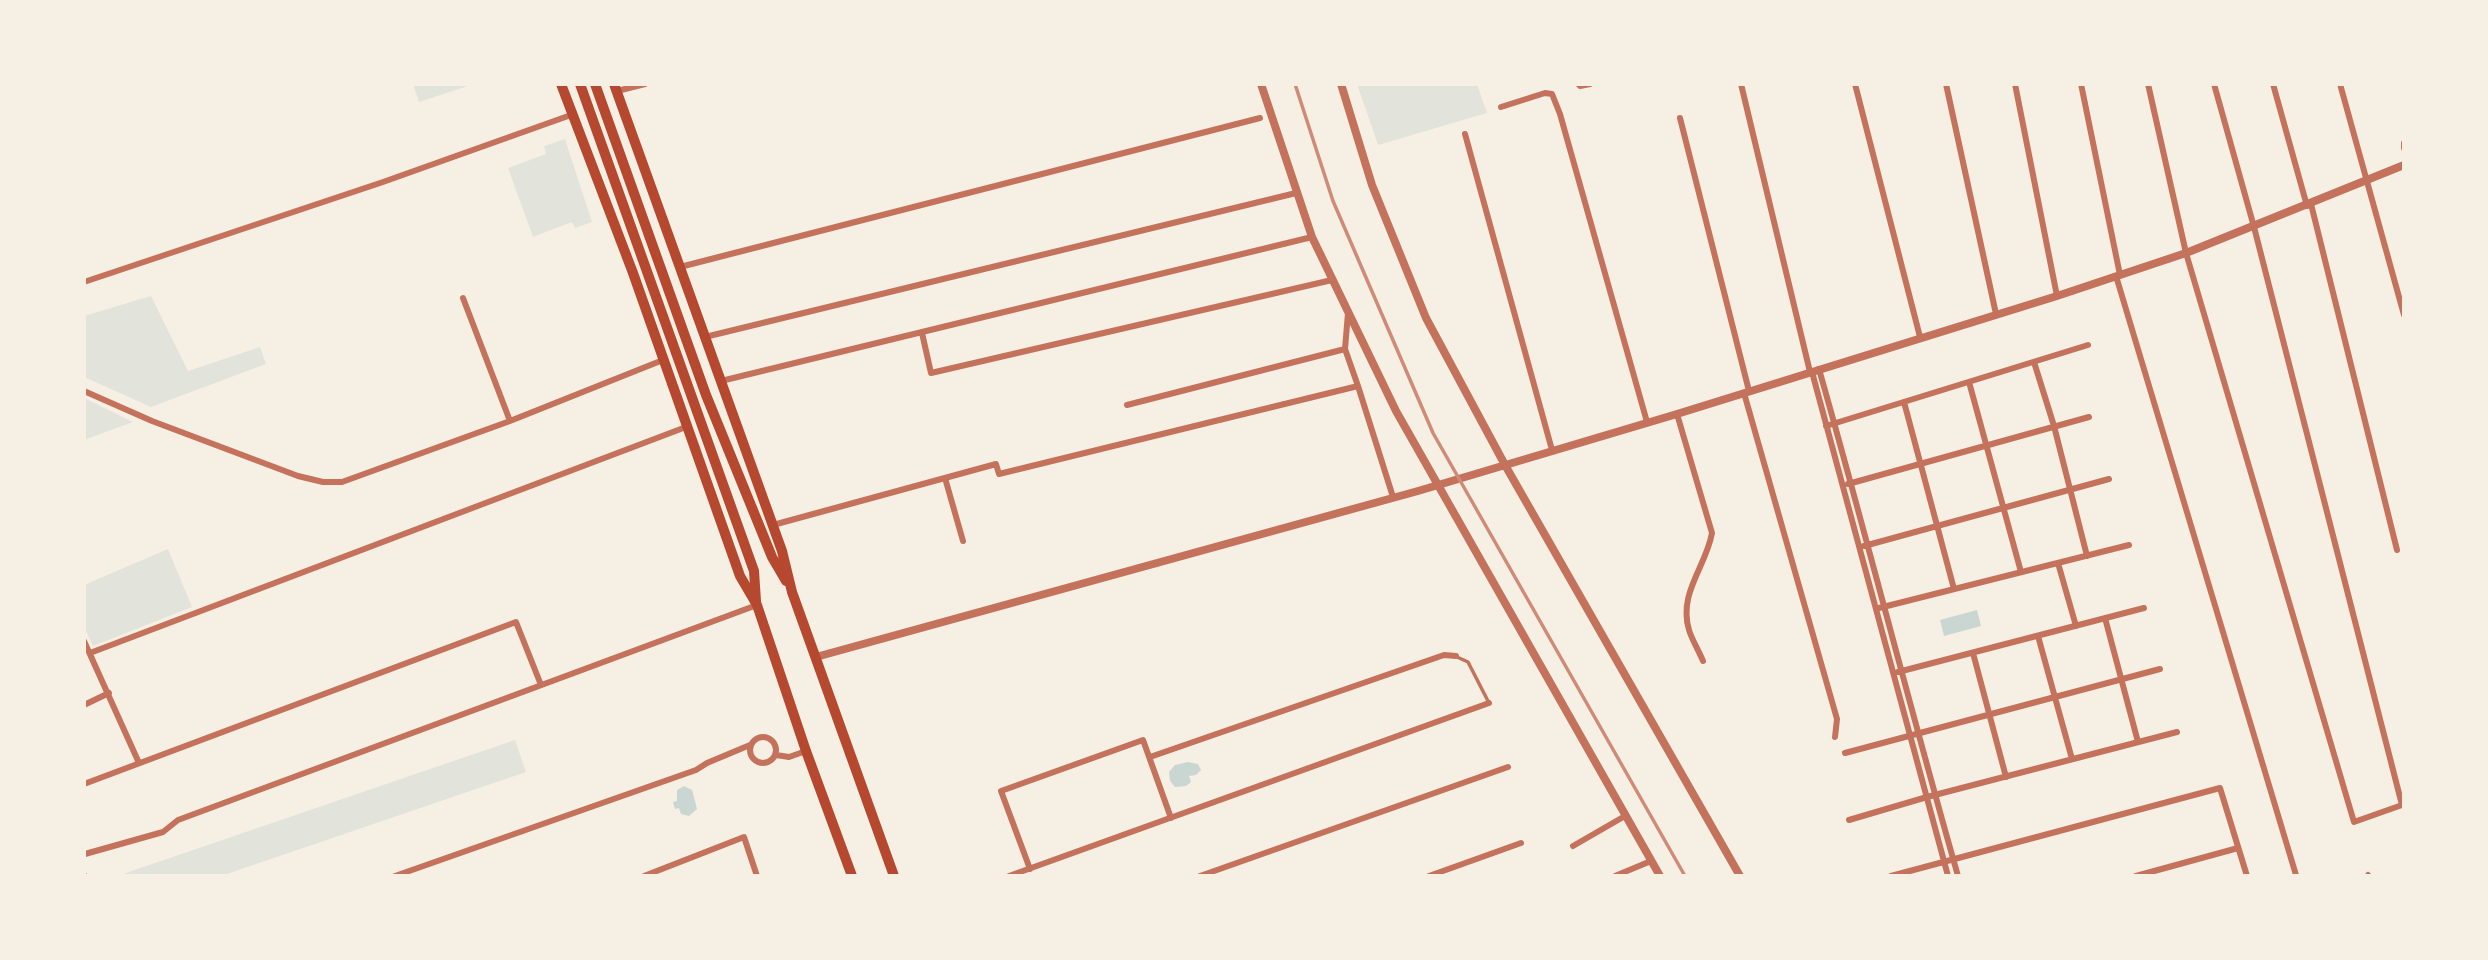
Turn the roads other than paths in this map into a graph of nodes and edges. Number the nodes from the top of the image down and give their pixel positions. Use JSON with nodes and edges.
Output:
{"nodes":[{"id":1,"x":561,"y":84,"type":"edge"},
{"id":2,"x":580,"y":84,"type":"edge"},
{"id":3,"x":595,"y":84,"type":"edge"},
{"id":4,"x":645,"y":84,"type":"edge"},
{"id":5,"x":1261,"y":84,"type":"edge"},
{"id":6,"x":1341,"y":84,"type":"edge"},
{"id":7,"x":1578,"y":84,"type":"edge"},
{"id":8,"x":1590,"y":84,"type":"edge"},
{"id":9,"x":1741,"y":84,"type":"edge"},
{"id":10,"x":1855,"y":84,"type":"edge"},
{"id":11,"x":1946,"y":84,"type":"edge"},
{"id":12,"x":2015,"y":84,"type":"edge"},
{"id":13,"x":2081,"y":84,"type":"edge"},
{"id":14,"x":2148,"y":84,"type":"edge"},
{"id":15,"x":2214,"y":84,"type":"edge"},
{"id":16,"x":2273,"y":84,"type":"edge"},
{"id":17,"x":2340,"y":84,"type":"edge"},
{"id":18,"x":616,"y":88,"type":"edge"},
{"id":19,"x":1501,"y":107,"type":"dead end"},
{"id":20,"x":572,"y":115,"type":"junction"},
{"id":21,"x":1260,"y":118,"type":"dead end"},
{"id":22,"x":1680,"y":118,"type":"dead end"},
{"id":23,"x":1465,"y":134,"type":"dead end"},
{"id":24,"x":2404,"y":143,"type":"edge"},
{"id":25,"x":2404,"y":148,"type":"edge"},
{"id":26,"x":2404,"y":165,"type":"edge"},
{"id":27,"x":2368,"y":180,"type":"junction"},
{"id":28,"x":1296,"y":192,"type":"junction"},
{"id":29,"x":2309,"y":205,"type":"junction"},
{"id":30,"x":2254,"y":227,"type":"junction"},
{"id":31,"x":1312,"y":237,"type":"junction"},
{"id":32,"x":2186,"y":253,"type":"junction"},
{"id":33,"x":680,"y":267,"type":"junction"},
{"id":34,"x":2118,"y":276,"type":"junction"},
{"id":35,"x":1332,"y":280,"type":"junction"},
{"id":36,"x":84,"y":282,"type":"edge"},
{"id":37,"x":2057,"y":296,"type":"junction"},
{"id":38,"x":463,"y":298,"type":"dead end"},
{"id":39,"x":1348,"y":313,"type":"junction"},
{"id":40,"x":1996,"y":314,"type":"junction"},
{"id":41,"x":2404,"y":315,"type":"edge"},
{"id":42,"x":922,"y":333,"type":"junction"},
{"id":43,"x":705,"y":337,"type":"junction"},
{"id":44,"x":1920,"y":337,"type":"junction"},
{"id":45,"x":2088,"y":345,"type":"dead end"},
{"id":46,"x":1345,"y":349,"type":"junction"},
{"id":47,"x":663,"y":360,"type":"junction"},
{"id":48,"x":2034,"y":362,"type":"junction"},
{"id":49,"x":1814,"y":371,"type":"junction"},
{"id":50,"x":721,"y":381,"type":"junction"},
{"id":51,"x":1969,"y":382,"type":"junction"},
{"id":52,"x":1358,"y":386,"type":"junction"},
{"id":53,"x":84,"y":391,"type":"edge"},
{"id":54,"x":1746,"y":392,"type":"junction"},
{"id":55,"x":1904,"y":402,"type":"junction"},
{"id":56,"x":1127,"y":405,"type":"dead end"},
{"id":57,"x":1677,"y":414,"type":"junction"},
{"id":58,"x":2089,"y":417,"type":"dead end"},
{"id":59,"x":510,"y":421,"type":"junction"},
{"id":60,"x":1647,"y":422,"type":"junction"},
{"id":61,"x":1836,"y":424,"type":"junction"},
{"id":62,"x":1826,"y":426,"type":"junction"},
{"id":63,"x":2054,"y":426,"type":"junction"},
{"id":64,"x":686,"y":427,"type":"junction"},
{"id":65,"x":1987,"y":445,"type":"junction"},
{"id":66,"x":1552,"y":450,"type":"junction"},
{"id":67,"x":1922,"y":463,"type":"junction"},
{"id":68,"x":1504,"y":465,"type":"junction"},
{"id":69,"x":945,"y":478,"type":"junction"},
{"id":70,"x":2109,"y":479,"type":"dead end"},
{"id":71,"x":1852,"y":483,"type":"junction"},
{"id":72,"x":1437,"y":485,"type":"junction"},
{"id":73,"x":1842,"y":486,"type":"junction"},
{"id":74,"x":2070,"y":490,"type":"junction"},
{"id":75,"x":1393,"y":497,"type":"junction"},
{"id":76,"x":2004,"y":508,"type":"junction"},
{"id":77,"x":773,"y":525,"type":"junction"},
{"id":78,"x":1937,"y":526,"type":"junction"},
{"id":79,"x":963,"y":541,"type":"dead end"},
{"id":80,"x":1867,"y":545,"type":"junction"},
{"id":81,"x":2129,"y":545,"type":"dead end"},
{"id":82,"x":1859,"y":547,"type":"junction"},
{"id":83,"x":2398,"y":550,"type":"dead end"},
{"id":84,"x":2087,"y":556,"type":"junction"},
{"id":85,"x":2059,"y":563,"type":"junction"},
{"id":86,"x":2021,"y":572,"type":"junction"},
{"id":87,"x":1954,"y":589,"type":"junction"},
{"id":88,"x":792,"y":592,"type":"junction"},
{"id":89,"x":757,"y":605,"type":"junction"},
{"id":90,"x":1879,"y":608,"type":"junction"},
{"id":91,"x":2144,"y":608,"type":"dead end"},
{"id":92,"x":2105,"y":618,"type":"junction"},
{"id":93,"x":2076,"y":626,"type":"junction"},
{"id":94,"x":2038,"y":636,"type":"junction"},
{"id":95,"x":84,"y":641,"type":"edge"},
{"id":96,"x":90,"y":653,"type":"junction"},
{"id":97,"x":1973,"y":653,"type":"junction"},
{"id":98,"x":1456,"y":656,"type":"joint"},
{"id":99,"x":816,"y":657,"type":"junction"},
{"id":100,"x":1703,"y":661,"type":"dead end"},
{"id":101,"x":2160,"y":668,"type":"dead end"},
{"id":102,"x":1897,"y":673,"type":"junction"},
{"id":103,"x":2122,"y":679,"type":"junction"},
{"id":104,"x":541,"y":685,"type":"junction"},
{"id":105,"x":109,"y":694,"type":"junction"},
{"id":106,"x":2055,"y":697,"type":"junction"},
{"id":107,"x":1489,"y":703,"type":"joint"},
{"id":108,"x":84,"y":705,"type":"edge"},
{"id":109,"x":1990,"y":715,"type":"junction"},
{"id":110,"x":2177,"y":732,"type":"dead end"},
{"id":111,"x":1918,"y":735,"type":"junction"},
{"id":112,"x":1835,"y":737,"type":"dead end"},
{"id":113,"x":1910,"y":737,"type":"junction"},
{"id":114,"x":2138,"y":742,"type":"junction"},
{"id":115,"x":750,"y":745,"type":"junction"},
{"id":116,"x":806,"y":751,"type":"junction"},
{"id":117,"x":730,"y":753,"type":"junction"},
{"id":118,"x":1845,"y":753,"type":"dead end"},
{"id":119,"x":776,"y":755,"type":"junction"},
{"id":120,"x":1150,"y":757,"type":"junction"},
{"id":121,"x":752,"y":758,"type":"junction"},
{"id":122,"x":2072,"y":759,"type":"junction"},
{"id":123,"x":139,"y":763,"type":"junction"},
{"id":124,"x":1508,"y":767,"type":"dead end"},
{"id":125,"x":2006,"y":776,"type":"junction"},
{"id":126,"x":84,"y":783,"type":"edge"},
{"id":127,"x":1935,"y":795,"type":"junction"},
{"id":128,"x":1927,"y":797,"type":"junction"},
{"id":129,"x":1625,"y":816,"type":"junction"},
{"id":130,"x":1171,"y":818,"type":"junction"},
{"id":131,"x":1849,"y":820,"type":"dead end"},
{"id":132,"x":1521,"y":843,"type":"dead end"},
{"id":133,"x":1573,"y":846,"type":"dead end"},
{"id":134,"x":2238,"y":848,"type":"junction"},
{"id":135,"x":85,"y":854,"type":"edge"},
{"id":136,"x":1953,"y":858,"type":"junction"},
{"id":137,"x":1944,"y":860,"type":"junction"},
{"id":138,"x":1651,"y":861,"type":"junction"},
{"id":139,"x":1030,"y":869,"type":"junction"},
{"id":140,"x":2296,"y":875,"type":"edge"},
{"id":141,"x":395,"y":876,"type":"edge"},
{"id":142,"x":643,"y":876,"type":"edge"},
{"id":143,"x":757,"y":876,"type":"edge"},
{"id":144,"x":852,"y":876,"type":"edge"},
{"id":145,"x":894,"y":876,"type":"edge"},
{"id":146,"x":1010,"y":876,"type":"edge"},
{"id":147,"x":1200,"y":876,"type":"edge"},
{"id":148,"x":1429,"y":876,"type":"edge"},
{"id":149,"x":1615,"y":876,"type":"edge"},
{"id":150,"x":1660,"y":876,"type":"edge"},
{"id":151,"x":1740,"y":876,"type":"edge"},
{"id":152,"x":1891,"y":876,"type":"edge"},
{"id":153,"x":1948,"y":876,"type":"edge"},
{"id":154,"x":1958,"y":876,"type":"edge"},
{"id":155,"x":2136,"y":876,"type":"edge"},
{"id":156,"x":2247,"y":876,"type":"edge"}],
"edges":[{"from":1,"to":20,"type":"highway"},
{"from":2,"to":89,"type":"highway"},
{"from":3,"to":88,"type":"highway"},
{"from":4,"to":18,"type":"street"},
{"from":5,"to":28,"type":"street"},
{"from":6,"to":68,"type":"street"},
{"from":7,"to":8,"type":"street"},
{"from":9,"to":49,"type":"street"},
{"from":10,"to":44,"type":"street"},
{"from":11,"to":40,"type":"street"},
{"from":12,"to":37,"type":"street"},
{"from":13,"to":34,"type":"street"},
{"from":14,"to":32,"type":"street"},
{"from":15,"to":30,"type":"street"},
{"from":16,"to":29,"type":"street"},
{"from":17,"to":27,"type":"street"},
{"from":18,"to":33,"type":"highway"},
{"from":19,"to":60,"type":"street"},
{"from":20,"to":36,"type":"street"},
{"from":20,"to":47,"type":"highway"},
{"from":21,"to":33,"type":"street"},
{"from":22,"to":54,"type":"street"},
{"from":23,"to":66,"type":"street"},
{"from":24,"to":25,"type":"street"},
{"from":26,"to":27,"type":"street"},
{"from":27,"to":29,"type":"street"},
{"from":27,"to":41,"type":"street"},
{"from":28,"to":31,"type":"street"},
{"from":28,"to":43,"type":"street"},
{"from":29,"to":30,"type":"street"},
{"from":29,"to":83,"type":"street"},
{"from":30,"to":32,"type":"street"},
{"from":30,"to":32,"type":"street"},
{"from":31,"to":35,"type":"street"},
{"from":31,"to":42,"type":"street"},
{"from":32,"to":34,"type":"street"},
{"from":33,"to":43,"type":"highway"},
{"from":34,"to":37,"type":"street"},
{"from":34,"to":140,"type":"street"},
{"from":35,"to":39,"type":"street"},
{"from":35,"to":42,"type":"street"},
{"from":37,"to":40,"type":"street"},
{"from":38,"to":59,"type":"street"},
{"from":39,"to":46,"type":"street"},
{"from":39,"to":72,"type":"street"},
{"from":40,"to":44,"type":"street"},
{"from":42,"to":50,"type":"street"},
{"from":43,"to":50,"type":"highway"},
{"from":44,"to":49,"type":"street"},
{"from":45,"to":48,"type":"street"},
{"from":46,"to":52,"type":"street"},
{"from":46,"to":56,"type":"street"},
{"from":47,"to":59,"type":"street"},
{"from":47,"to":64,"type":"highway"},
{"from":48,"to":51,"type":"street"},
{"from":48,"to":63,"type":"street"},
{"from":49,"to":54,"type":"street"},
{"from":49,"to":61,"type":"street"},
{"from":49,"to":62,"type":"street"},
{"from":50,"to":77,"type":"highway"},
{"from":51,"to":55,"type":"street"},
{"from":51,"to":65,"type":"street"},
{"from":52,"to":69,"type":"street"},
{"from":52,"to":75,"type":"street"},
{"from":53,"to":59,"type":"street"},
{"from":54,"to":57,"type":"street"},
{"from":54,"to":112,"type":"street"},
{"from":55,"to":61,"type":"street"},
{"from":55,"to":67,"type":"street"},
{"from":57,"to":60,"type":"street"},
{"from":57,"to":100,"type":"street"},
{"from":58,"to":63,"type":"street"},
{"from":60,"to":66,"type":"street"},
{"from":61,"to":62,"type":"street"},
{"from":61,"to":71,"type":"street"},
{"from":62,"to":73,"type":"street"},
{"from":63,"to":65,"type":"street"},
{"from":63,"to":74,"type":"street"},
{"from":64,"to":89,"type":"highway"},
{"from":64,"to":96,"type":"street"},
{"from":65,"to":67,"type":"street"},
{"from":65,"to":76,"type":"street"},
{"from":66,"to":68,"type":"street"},
{"from":67,"to":71,"type":"street"},
{"from":67,"to":78,"type":"street"},
{"from":68,"to":72,"type":"street"},
{"from":68,"to":151,"type":"street"},
{"from":69,"to":77,"type":"street"},
{"from":69,"to":79,"type":"street"},
{"from":70,"to":74,"type":"street"},
{"from":71,"to":73,"type":"street"},
{"from":71,"to":80,"type":"street"},
{"from":72,"to":75,"type":"street"},
{"from":72,"to":129,"type":"street"},
{"from":73,"to":82,"type":"street"},
{"from":74,"to":76,"type":"street"},
{"from":74,"to":84,"type":"street"},
{"from":75,"to":99,"type":"street"},
{"from":76,"to":78,"type":"street"},
{"from":76,"to":86,"type":"street"},
{"from":77,"to":88,"type":"highway"},
{"from":78,"to":80,"type":"street"},
{"from":78,"to":87,"type":"street"},
{"from":80,"to":82,"type":"street"},
{"from":80,"to":90,"type":"street"},
{"from":81,"to":84,"type":"street"},
{"from":82,"to":90,"type":"street"},
{"from":84,"to":85,"type":"street"},
{"from":85,"to":86,"type":"street"},
{"from":85,"to":93,"type":"street"},
{"from":86,"to":87,"type":"street"},
{"from":87,"to":90,"type":"street"},
{"from":88,"to":99,"type":"highway"},
{"from":89,"to":104,"type":"street"},
{"from":89,"to":116,"type":"highway"},
{"from":90,"to":102,"type":"street"},
{"from":91,"to":92,"type":"street"},
{"from":92,"to":93,"type":"street"},
{"from":92,"to":103,"type":"street"},
{"from":93,"to":94,"type":"street"},
{"from":94,"to":97,"type":"street"},
{"from":94,"to":106,"type":"street"},
{"from":95,"to":96,"type":"street"},
{"from":96,"to":105,"type":"street"},
{"from":97,"to":102,"type":"street"},
{"from":97,"to":109,"type":"street"},
{"from":98,"to":107,"type":"lane"},
{"from":98,"to":120,"type":"street"},
{"from":99,"to":145,"type":"highway"},
{"from":101,"to":103,"type":"street"},
{"from":102,"to":111,"type":"street"},
{"from":102,"to":113,"type":"street"},
{"from":103,"to":106,"type":"street"},
{"from":103,"to":114,"type":"street"},
{"from":104,"to":123,"type":"street"},
{"from":104,"to":135,"type":"street"},
{"from":105,"to":108,"type":"street"},
{"from":105,"to":123,"type":"street"},
{"from":106,"to":109,"type":"street"},
{"from":106,"to":122,"type":"street"},
{"from":107,"to":130,"type":"street"},
{"from":109,"to":111,"type":"street"},
{"from":109,"to":125,"type":"street"},
{"from":110,"to":114,"type":"street"},
{"from":111,"to":113,"type":"street"},
{"from":111,"to":127,"type":"street"},
{"from":113,"to":118,"type":"street"},
{"from":113,"to":128,"type":"street"},
{"from":114,"to":122,"type":"street"},
{"from":115,"to":117,"type":"street"},
{"from":115,"to":119,"type":"street"},
{"from":115,"to":121,"type":"street"},
{"from":116,"to":119,"type":"street"},
{"from":116,"to":144,"type":"highway"},
{"from":117,"to":121,"type":"street"},
{"from":117,"to":141,"type":"street"},
{"from":119,"to":121,"type":"street"},
{"from":120,"to":130,"type":"street"},
{"from":120,"to":139,"type":"street"},
{"from":122,"to":125,"type":"street"},
{"from":123,"to":126,"type":"street"},
{"from":124,"to":147,"type":"street"},
{"from":125,"to":127,"type":"street"},
{"from":127,"to":128,"type":"street"},
{"from":127,"to":136,"type":"street"},
{"from":128,"to":131,"type":"street"},
{"from":128,"to":137,"type":"street"},
{"from":129,"to":133,"type":"street"},
{"from":129,"to":138,"type":"street"},
{"from":130,"to":139,"type":"street"},
{"from":132,"to":148,"type":"street"},
{"from":134,"to":136,"type":"street"},
{"from":134,"to":155,"type":"street"},
{"from":134,"to":156,"type":"street"},
{"from":136,"to":137,"type":"street"},
{"from":136,"to":154,"type":"street"},
{"from":137,"to":152,"type":"street"},
{"from":137,"to":153,"type":"street"},
{"from":138,"to":149,"type":"street"},
{"from":138,"to":150,"type":"street"},
{"from":139,"to":146,"type":"street"},
{"from":142,"to":143,"type":"street"}]}
